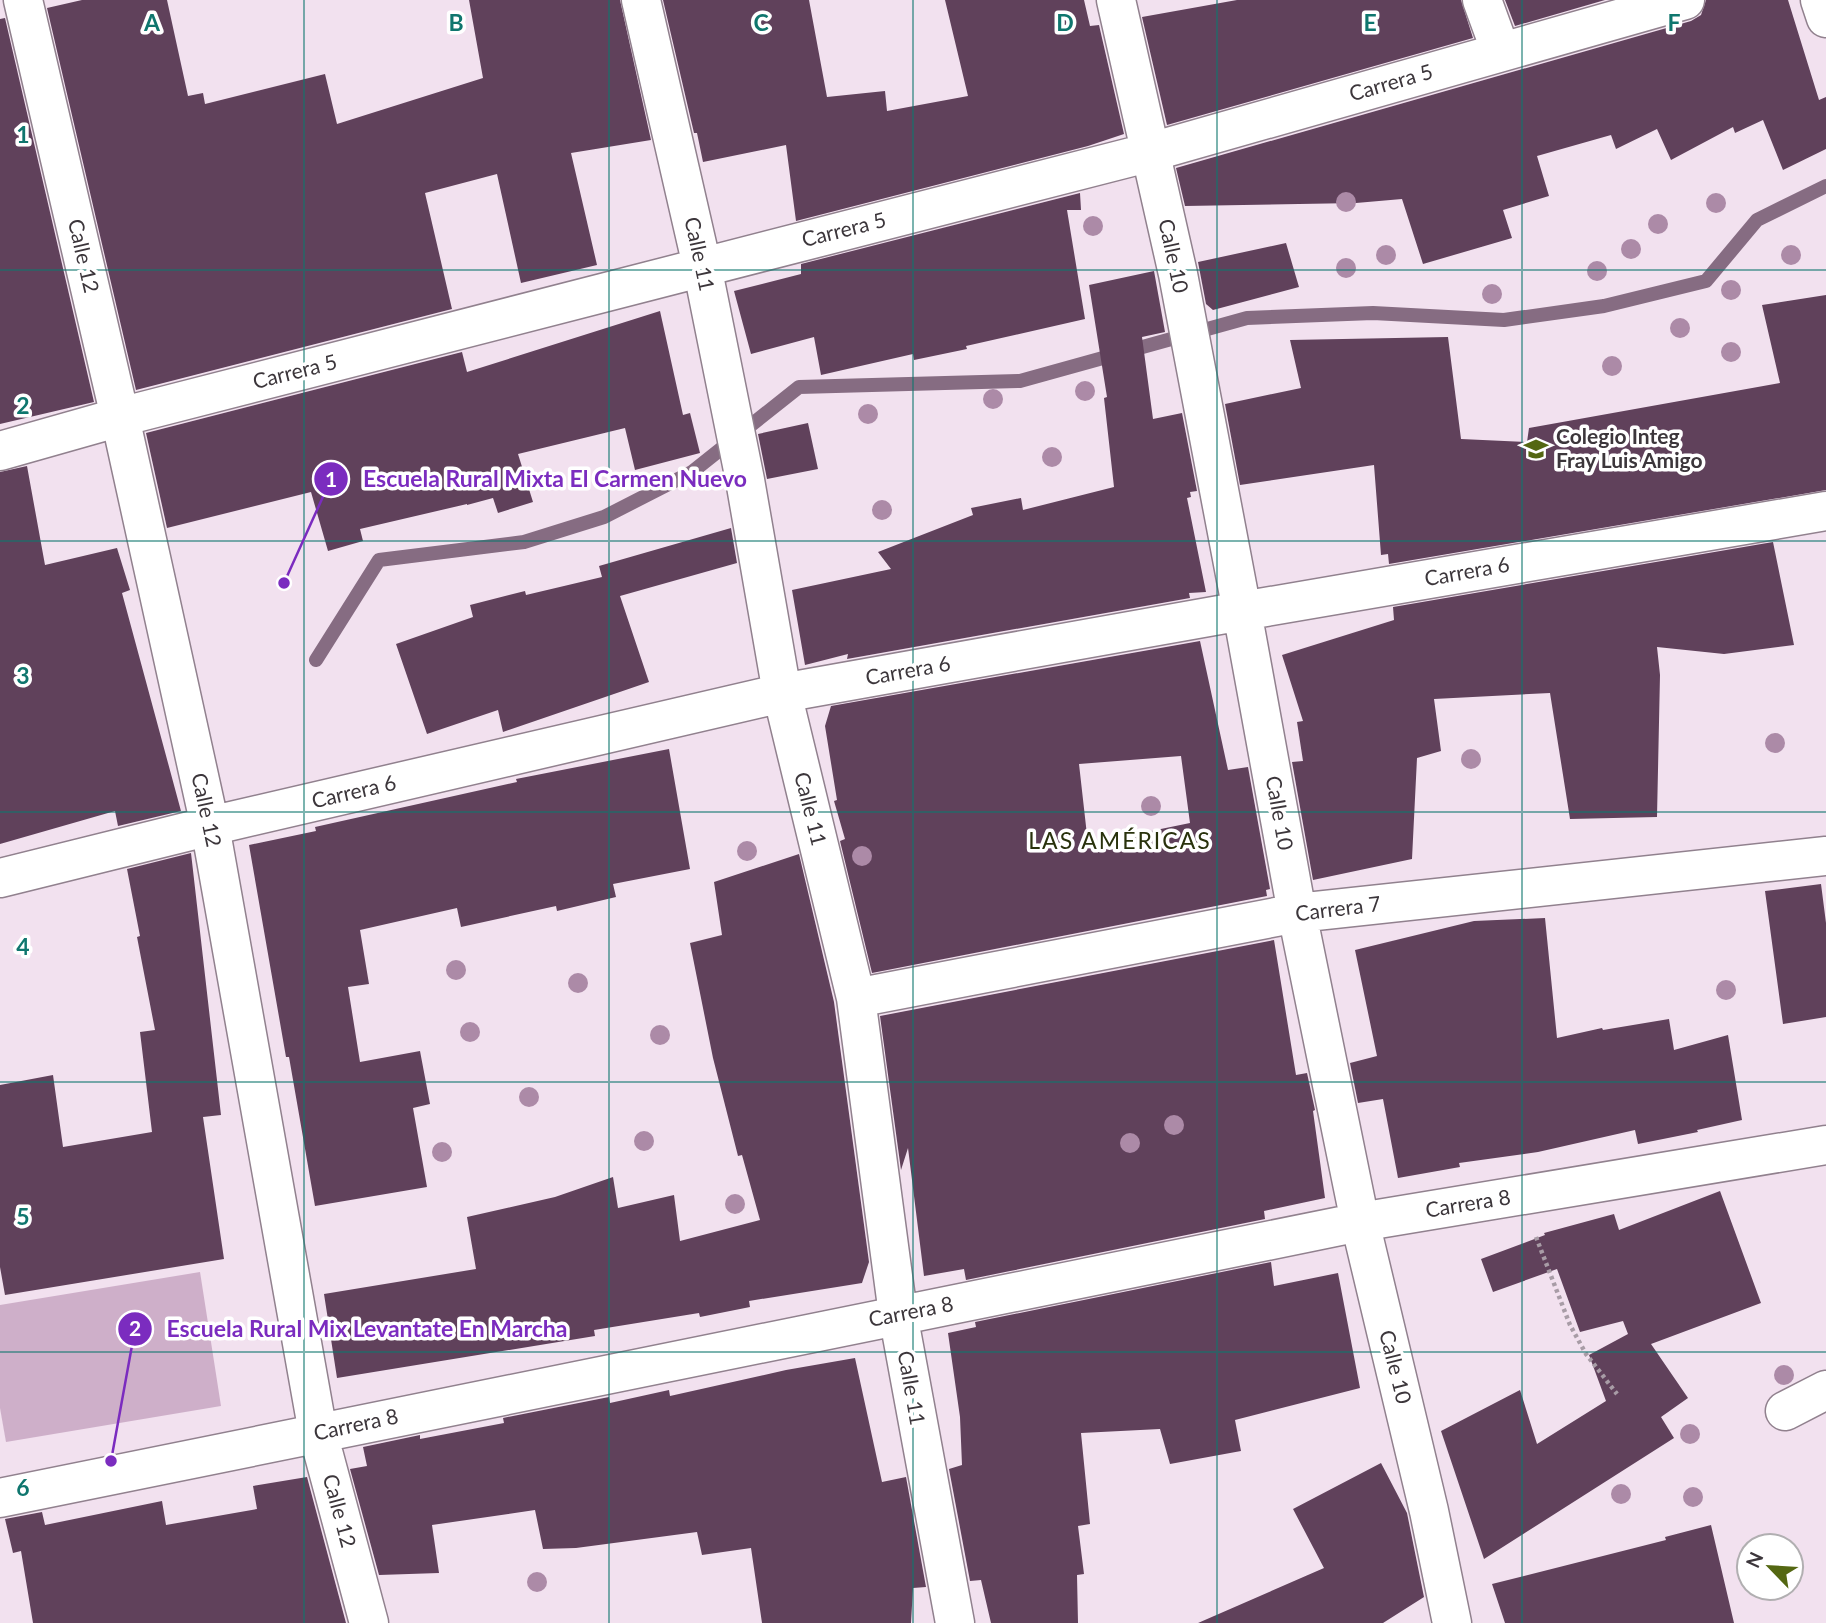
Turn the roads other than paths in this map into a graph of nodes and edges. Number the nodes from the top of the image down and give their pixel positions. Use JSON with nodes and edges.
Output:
{"nodes":[{"id":1,"x":23,"y":0,"type":"edge"},
{"id":2,"x":641,"y":0,"type":"edge"},
{"id":3,"x":1116,"y":0,"type":"edge"},
{"id":4,"x":1482,"y":0,"type":"edge"},
{"id":5,"x":1685,"y":0,"type":"edge"},
{"id":6,"x":1820,"y":0,"type":"edge"},
{"id":7,"x":1826,"y":18,"type":"edge"},
{"id":8,"x":1501,"y":52,"type":"junction"},
{"id":9,"x":1151,"y":152,"type":"junction"},
{"id":10,"x":702,"y":267,"type":"junction"},
{"id":11,"x":120,"y":417,"type":"junction"},
{"id":12,"x":0,"y":451,"type":"edge"},
{"id":13,"x":1826,"y":510,"type":"edge"},
{"id":14,"x":1242,"y":611,"type":"junction"},
{"id":15,"x":782,"y":693,"type":"junction"},
{"id":16,"x":210,"y":826,"type":"junction"},
{"id":17,"x":1826,"y":856,"type":"edge"},
{"id":18,"x":0,"y":878,"type":"edge"},
{"id":19,"x":1297,"y":913,"type":"junction"},
{"id":20,"x":856,"y":998,"type":"junction"},
{"id":21,"x":1826,"y":1145,"type":"edge"},
{"id":22,"x":1360,"y":1222,"type":"junction"},
{"id":23,"x":898,"y":1314,"type":"junction"},
{"id":24,"x":1826,"y":1390,"type":"edge"},
{"id":25,"x":1785,"y":1411,"type":"dead end"},
{"id":26,"x":318,"y":1433,"type":"junction"},
{"id":27,"x":0,"y":1498,"type":"edge"},
{"id":28,"x":369,"y":1623,"type":"edge"},
{"id":29,"x":955,"y":1623,"type":"edge"},
{"id":30,"x":1452,"y":1623,"type":"edge"}],
"edges":[{"from":1,"to":11,"type":"street","name":"Calle 12"},
{"from":2,"to":10,"type":"street","name":"Calle 11"},
{"from":3,"to":9,"type":"street","name":"Calle 10"},
{"from":4,"to":8,"type":"street"},
{"from":5,"to":8,"type":"street","name":"Carrera 5"},
{"from":6,"to":7,"type":"street"},
{"from":8,"to":9,"type":"street","name":"Carrera 5"},
{"from":9,"to":10,"type":"street","name":"Carrera 5"},
{"from":9,"to":14,"type":"street","name":"Calle 10"},
{"from":10,"to":11,"type":"street","name":"Carrera 5"},
{"from":10,"to":15,"type":"street","name":"Calle 11"},
{"from":11,"to":12,"type":"street","name":"Carrera 5"},
{"from":11,"to":16,"type":"street","name":"Calle 12"},
{"from":13,"to":14,"type":"street","name":"Carrera 6"},
{"from":14,"to":15,"type":"street","name":"Carrera 6"},
{"from":14,"to":19,"type":"street","name":"Calle 10"},
{"from":15,"to":16,"type":"street","name":"Carrera 6"},
{"from":15,"to":20,"type":"street","name":"Calle 11"},
{"from":16,"to":18,"type":"street","name":"Carrera 6"},
{"from":16,"to":26,"type":"street","name":"Calle 12"},
{"from":17,"to":19,"type":"street","name":"Carrera 7"},
{"from":19,"to":20,"type":"street","name":"Carrera 7"},
{"from":19,"to":22,"type":"street","name":"Calle 10"},
{"from":20,"to":23,"type":"street","name":"Calle 11"},
{"from":21,"to":22,"type":"street","name":"Carrera 8"},
{"from":22,"to":23,"type":"street","name":"Carrera 8"},
{"from":22,"to":30,"type":"street","name":"Calle 10"},
{"from":23,"to":26,"type":"street","name":"Carrera 8"},
{"from":23,"to":29,"type":"street","name":"Calle 11"},
{"from":24,"to":25,"type":"street"},
{"from":26,"to":27,"type":"street","name":"Carrera 8"},
{"from":26,"to":28,"type":"street","name":"Calle 12"}]}
